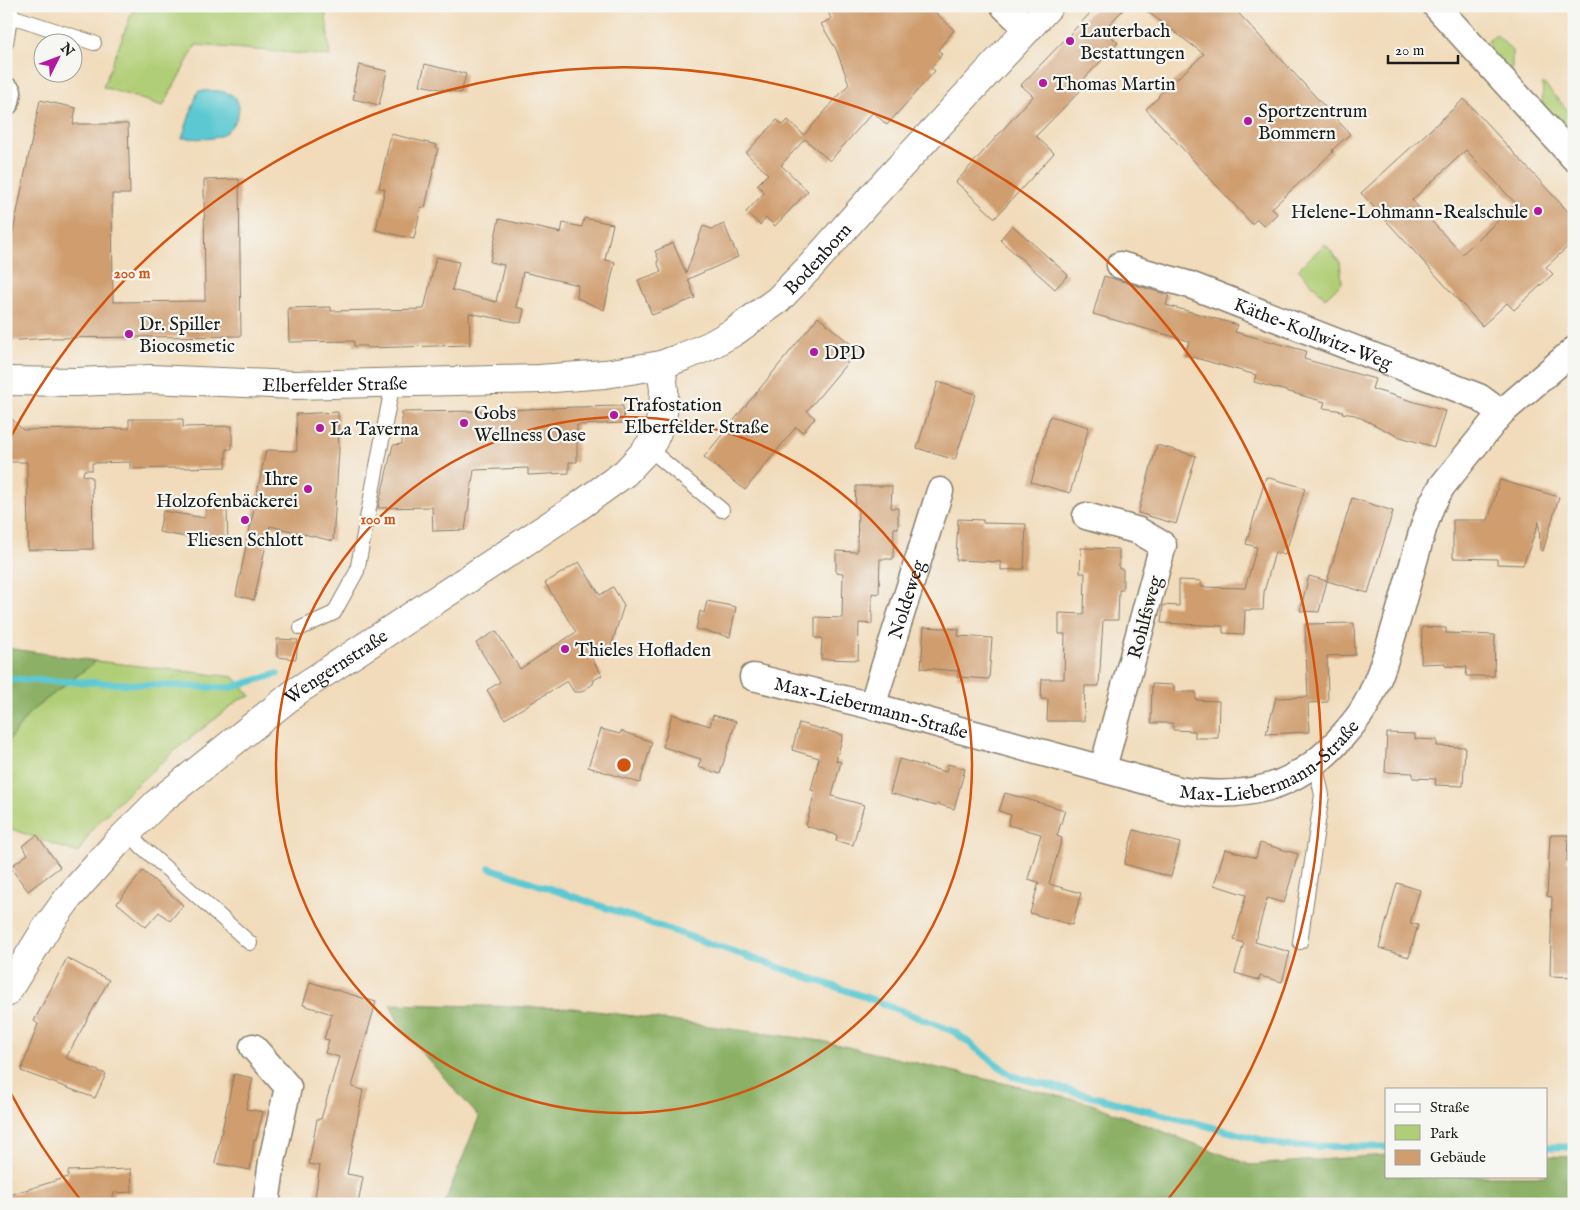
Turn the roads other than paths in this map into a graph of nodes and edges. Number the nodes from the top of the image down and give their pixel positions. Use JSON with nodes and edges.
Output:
{"nodes":[{"id":1,"x":1004,"y":6,"type":"edge"},
{"id":2,"x":1049,"y":6,"type":"edge"},
{"id":3,"x":1436,"y":6,"type":"edge"},
{"id":4,"x":11,"y":13,"type":"edge"},
{"id":5,"x":1028,"y":29,"type":"junction"},
{"id":6,"x":6,"y":43,"type":"edge"},
{"id":7,"x":94,"y":43,"type":"dead end"},
{"id":8,"x":1574,"y":158,"type":"edge"},
{"id":9,"x":1120,"y":265,"type":"dead end"},
{"id":10,"x":1574,"y":350,"type":"edge"},
{"id":11,"x":661,"y":364,"type":"junction"},
{"id":12,"x":6,"y":381,"type":"edge"},
{"id":13,"x":393,"y":382,"type":"junction"},
{"id":14,"x":1501,"y":413,"type":"junction"},
{"id":15,"x":648,"y":448,"type":"junction"},
{"id":16,"x":940,"y":492,"type":"dead end"},
{"id":17,"x":722,"y":510,"type":"dead end"},
{"id":18,"x":1086,"y":516,"type":"dead end"},
{"id":19,"x":301,"y":628,"type":"dead end"},
{"id":20,"x":753,"y":677,"type":"dead end"},
{"id":21,"x":872,"y":706,"type":"junction"},
{"id":22,"x":1316,"y":763,"type":"junction"},
{"id":23,"x":1103,"y":768,"type":"junction"},
{"id":24,"x":128,"y":832,"type":"junction"},
{"id":25,"x":1300,"y":942,"type":"dead end"},
{"id":26,"x":250,"y":943,"type":"dead end"},
{"id":27,"x":6,"y":993,"type":"edge"},
{"id":28,"x":253,"y":1047,"type":"dead end"},
{"id":29,"x":266,"y":1204,"type":"edge"}],
"edges":[{"from":1,"to":5,"type":"street"},
{"from":2,"to":5,"type":"main road","name":"Bodenborn"},
{"from":3,"to":8,"type":"street"},
{"from":4,"to":6,"type":"lane"},
{"from":4,"to":7,"type":"lane"},
{"from":5,"to":11,"type":"main road","name":"Bodenborn"},
{"from":9,"to":14,"type":"street","name":"Käthe-Kollwitz-Weg"},
{"from":10,"to":14,"type":"street","name":"Max-Liebermann-Straße"},
{"from":11,"to":13,"type":"main road","name":"Elberfelder Straße"},
{"from":11,"to":15,"type":"main road","name":"Wengernstraße"},
{"from":12,"to":13,"type":"main road","name":"Elberfelder Straße"},
{"from":13,"to":19,"type":"lane"},
{"from":14,"to":22,"type":"street","name":"Max-Liebermann-Straße"},
{"from":15,"to":17,"type":"lane"},
{"from":15,"to":24,"type":"main road","name":"Wengernstraße"},
{"from":16,"to":21,"type":"street","name":"Noldeweg"},
{"from":18,"to":23,"type":"street","name":"Rohlfsweg"},
{"from":20,"to":21,"type":"street","name":"Max-Liebermann-Straße"},
{"from":21,"to":23,"type":"street","name":"Max-Liebermann-Straße"},
{"from":22,"to":23,"type":"street","name":"Max-Liebermann-Straße"},
{"from":22,"to":25,"type":"lane"},
{"from":24,"to":26,"type":"lane"},
{"from":24,"to":27,"type":"main road","name":"Wengernstraße"},
{"from":28,"to":29,"type":"street"}]}
